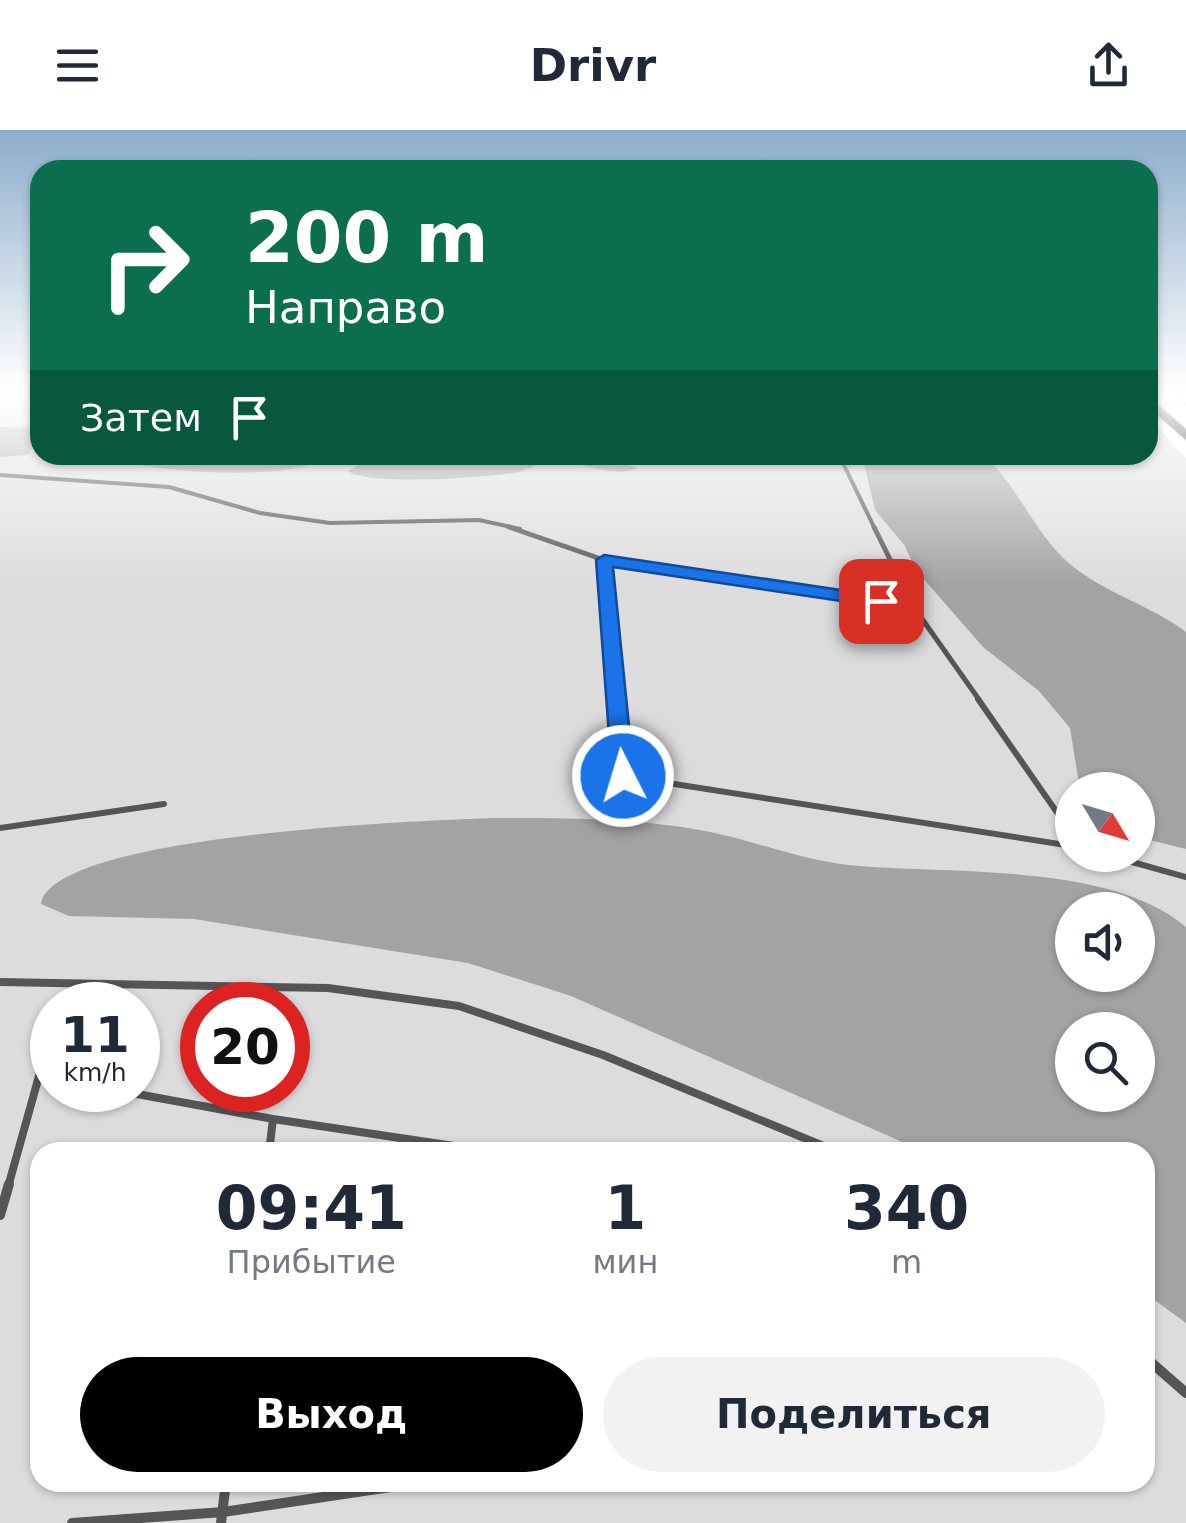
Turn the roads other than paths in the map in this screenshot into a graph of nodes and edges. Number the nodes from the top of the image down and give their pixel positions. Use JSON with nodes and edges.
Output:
{"nodes":[{"id":1,"x":844,"y":465,"type":"edge"},
{"id":2,"x":0,"y":475,"type":"edge"},
{"id":3,"x":604,"y":560,"type":"junction"},
{"id":4,"x":913,"y":606,"type":"junction"},
{"id":5,"x":164,"y":804,"type":"dead end"},
{"id":6,"x":1055,"y":810,"type":"edge"},
{"id":7,"x":0,"y":828,"type":"edge"},
{"id":8,"x":1055,"y":843,"type":"edge"},
{"id":9,"x":1155,"y":868,"type":"edge"},
{"id":10,"x":1186,"y":877,"type":"edge"},
{"id":11,"x":0,"y":982,"type":"edge"},
{"id":12,"x":30,"y":983,"type":"edge"},
{"id":13,"x":160,"y":985,"type":"edge"},
{"id":14,"x":160,"y":1099,"type":"edge"},
{"id":15,"x":30,"y":1108,"type":"edge"},
{"id":16,"x":273,"y":1120,"type":"junction"},
{"id":17,"x":270,"y":1142,"type":"edge"},
{"id":18,"x":430,"y":1142,"type":"edge"},
{"id":19,"x":817,"y":1142,"type":"edge"},
{"id":20,"x":0,"y":1215,"type":"edge"},
{"id":21,"x":1155,"y":1366,"type":"edge"},
{"id":22,"x":1186,"y":1392,"type":"edge"},
{"id":23,"x":225,"y":1492,"type":"edge"},
{"id":24,"x":368,"y":1492,"type":"edge"},
{"id":25,"x":222,"y":1518,"type":"edge"},
{"id":26,"x":72,"y":1523,"type":"edge"}],
"edges":[{"from":1,"to":4,"type":"lane"},
{"from":2,"to":3,"type":"lane"},
{"from":3,"to":4,"type":"lane"},
{"from":3,"to":8,"type":"lane"},
{"from":4,"to":6,"type":"lane"},
{"from":5,"to":7,"type":"lane"},
{"from":9,"to":10,"type":"lane"},
{"from":11,"to":12,"type":"lane"},
{"from":13,"to":19,"type":"lane"},
{"from":14,"to":16,"type":"lane"},
{"from":15,"to":20,"type":"lane"},
{"from":16,"to":17,"type":"lane"},
{"from":16,"to":18,"type":"lane"},
{"from":21,"to":22,"type":"lane"},
{"from":23,"to":25,"type":"lane"},
{"from":24,"to":25,"type":"lane"},
{"from":25,"to":26,"type":"lane"}]}
